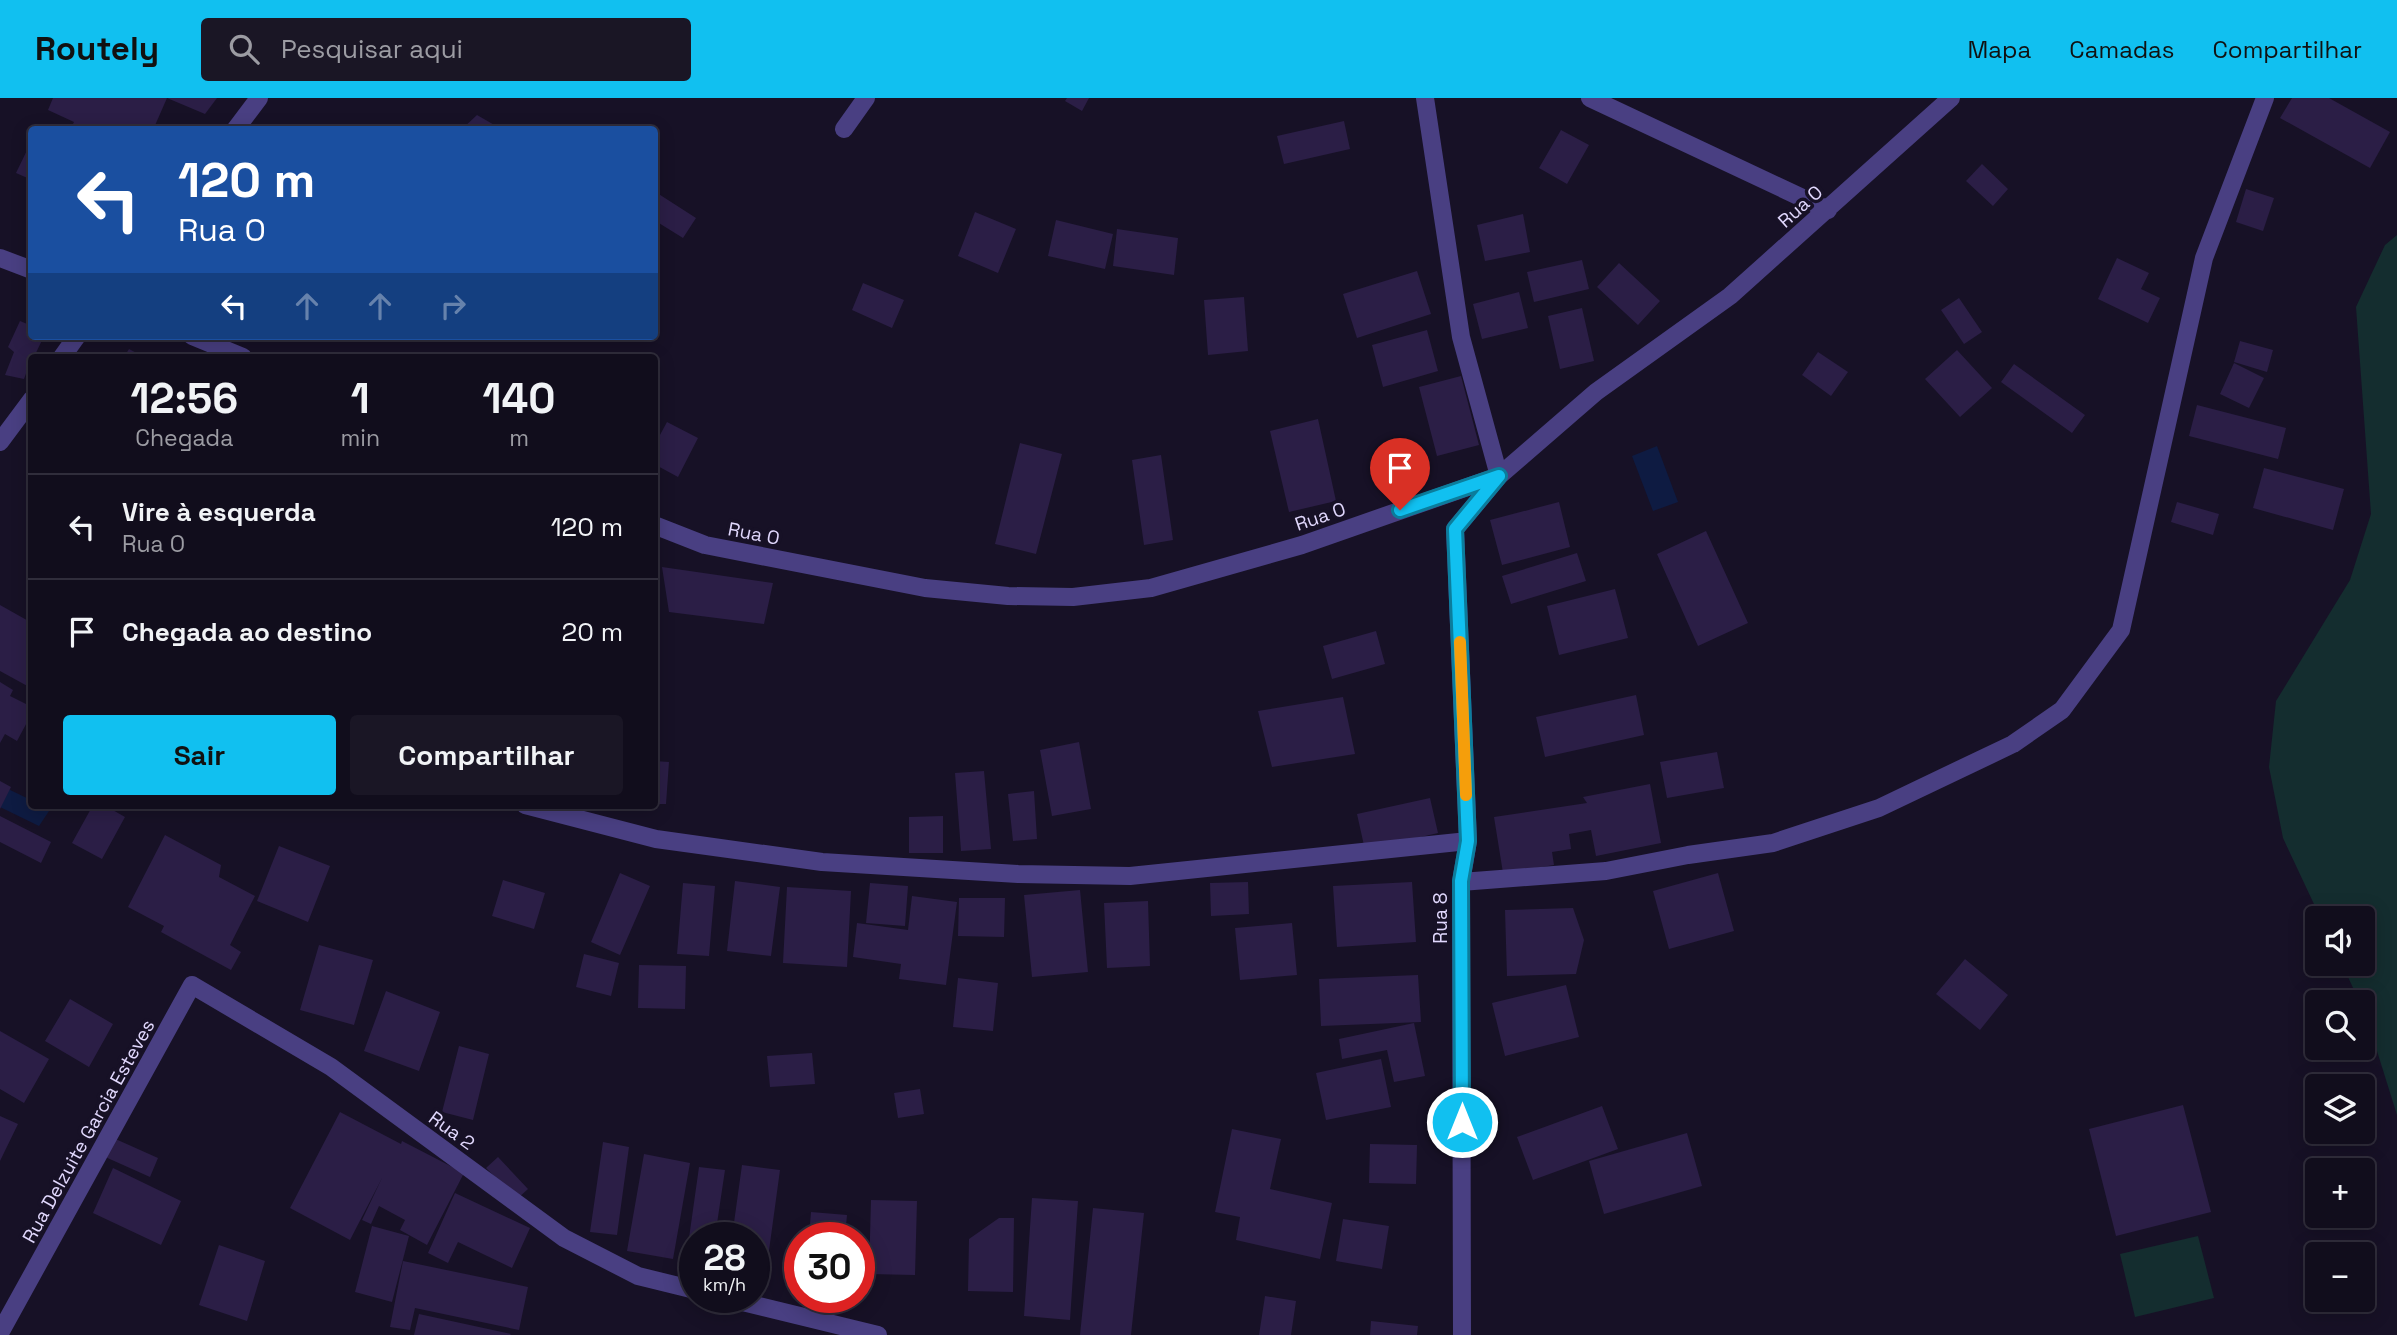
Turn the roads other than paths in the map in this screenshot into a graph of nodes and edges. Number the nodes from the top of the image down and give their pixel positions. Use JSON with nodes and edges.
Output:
{"nodes":[{"id":1,"x":259,"y":98,"type":"edge"},
{"id":2,"x":866,"y":98,"type":"edge"},
{"id":3,"x":1425,"y":98,"type":"edge"},
{"id":4,"x":1590,"y":98,"type":"edge"},
{"id":5,"x":1951,"y":98,"type":"edge"},
{"id":6,"x":2265,"y":98,"type":"edge"},
{"id":7,"x":238,"y":126,"type":"edge"},
{"id":8,"x":844,"y":129,"type":"dead end"},
{"id":9,"x":1828,"y":210,"type":"junction"},
{"id":10,"x":0,"y":258,"type":"edge"},
{"id":11,"x":28,"y":268,"type":"edge"},
{"id":12,"x":202,"y":340,"type":"edge"},
{"id":13,"x":236,"y":354,"type":"edge"},
{"id":14,"x":28,"y":404,"type":"edge"},
{"id":15,"x":0,"y":442,"type":"edge"},
{"id":16,"x":1499,"y":476,"type":"junction"},
{"id":17,"x":658,"y":527,"type":"edge"},
{"id":18,"x":540,"y":809,"type":"edge"},
{"id":19,"x":1468,"y":841,"type":"junction"},
{"id":20,"x":1461,"y":881,"type":"junction"},
{"id":21,"x":192,"y":985,"type":"joint"},
{"id":22,"x":679,"y":1286,"type":"edge"},
{"id":23,"x":770,"y":1309,"type":"edge"},
{"id":24,"x":0,"y":1333,"type":"edge"},
{"id":25,"x":878,"y":1335,"type":"edge"},
{"id":26,"x":1462,"y":1335,"type":"edge"}],
"edges":[{"from":1,"to":7,"type":"street"},
{"from":2,"to":8,"type":"street"},
{"from":3,"to":16,"type":"street"},
{"from":4,"to":9,"type":"street"},
{"from":5,"to":9,"type":"street","name":"Rua O"},
{"from":6,"to":20,"type":"street"},
{"from":9,"to":16,"type":"street","name":"Rua O"},
{"from":10,"to":11,"type":"street"},
{"from":12,"to":13,"type":"street"},
{"from":14,"to":15,"type":"street"},
{"from":16,"to":17,"type":"street","name":"Rua O"},
{"from":16,"to":19,"type":"street","name":"Rua 8"},
{"from":18,"to":19,"type":"street"},
{"from":19,"to":20,"type":"street","name":"Rua 8"},
{"from":20,"to":26,"type":"street","name":"Rua 8"},
{"from":21,"to":22,"type":"street","name":"Rua 2"},
{"from":21,"to":24,"type":"street","name":"Rua Delzuite Garcia Esteves"},
{"from":23,"to":25,"type":"street"}]}
